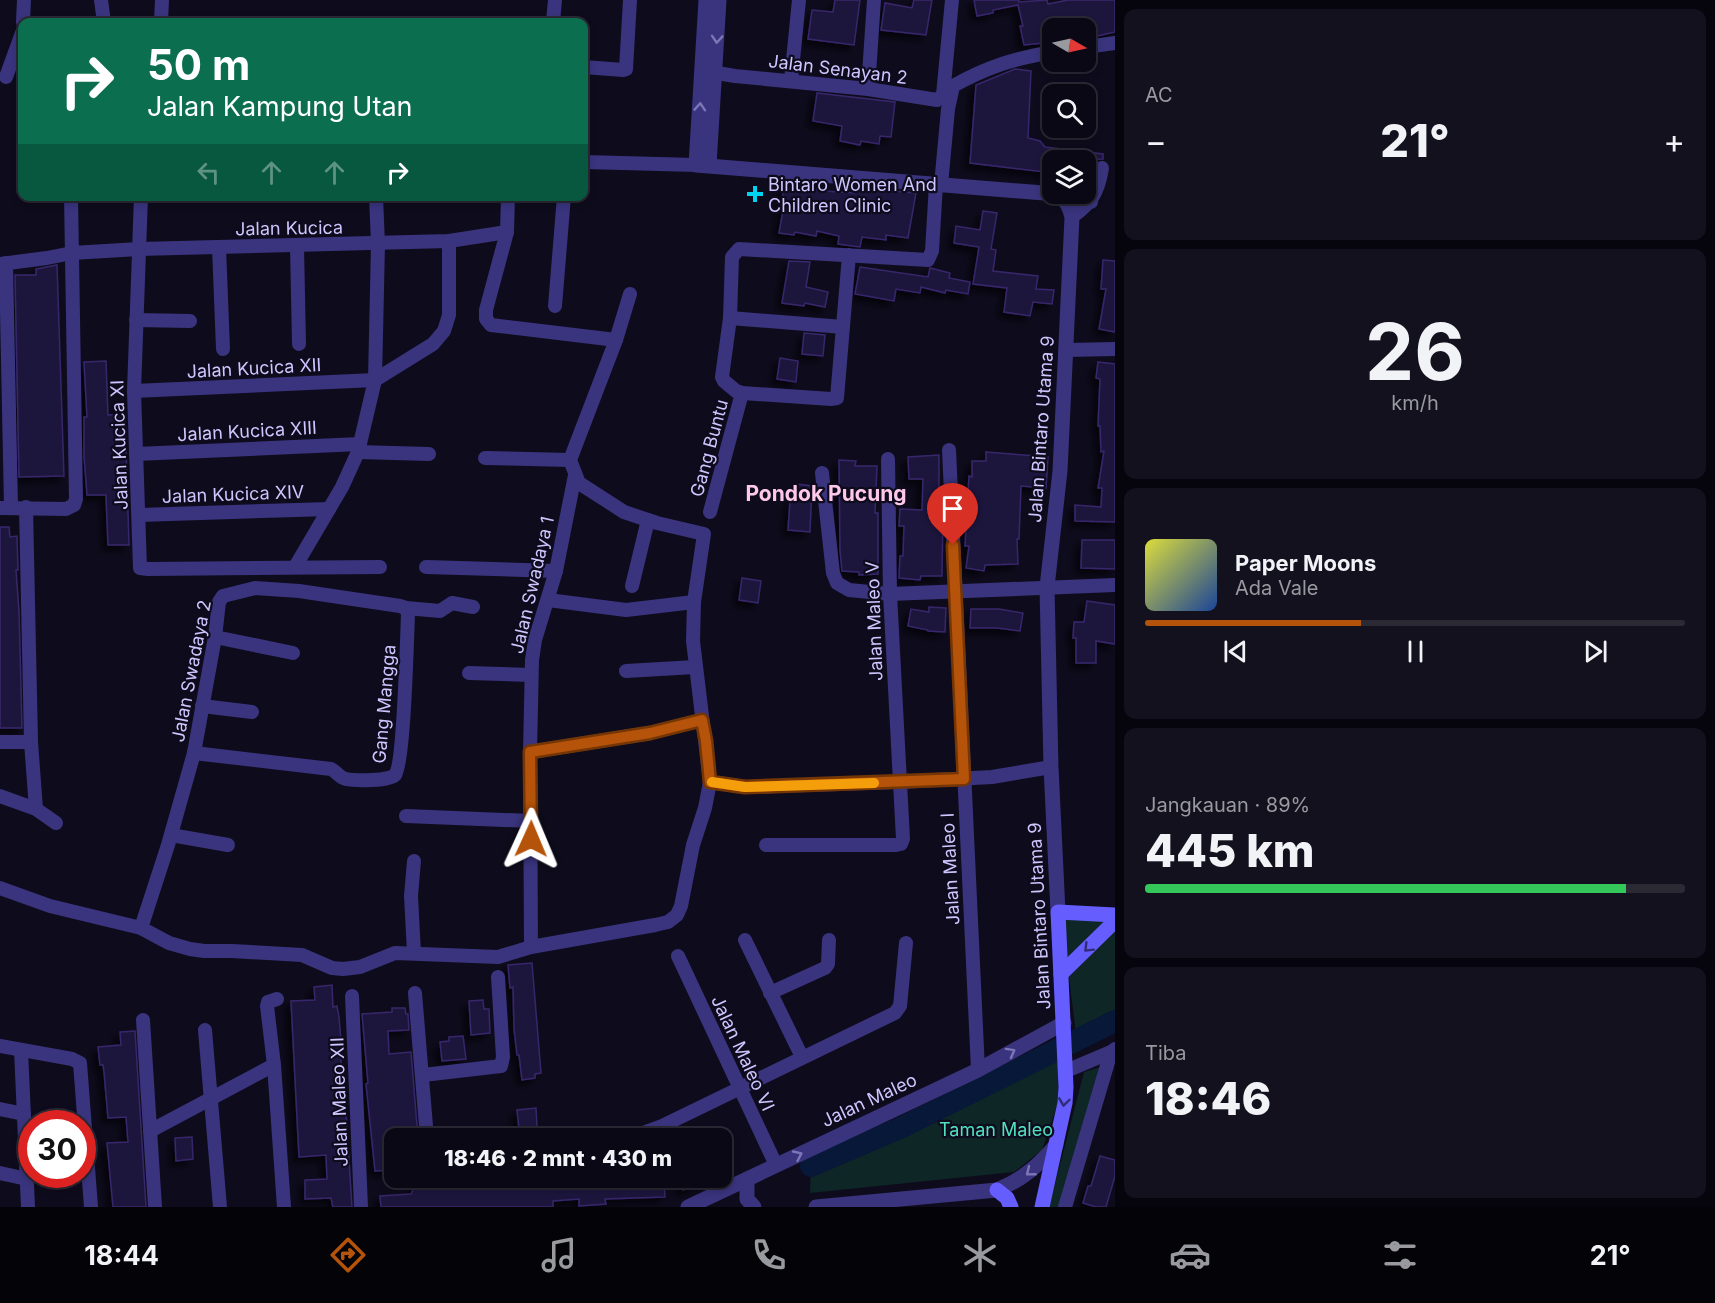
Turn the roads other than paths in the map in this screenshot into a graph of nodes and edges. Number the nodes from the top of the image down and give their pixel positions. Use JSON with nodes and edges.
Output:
{"nodes":[{"id":1,"x":24,"y":0,"type":"edge"},
{"id":2,"x":100,"y":0,"type":"edge"},
{"id":3,"x":162,"y":0,"type":"edge"},
{"id":4,"x":555,"y":0,"type":"edge"},
{"id":5,"x":630,"y":0,"type":"edge"},
{"id":6,"x":706,"y":0,"type":"edge"},
{"id":7,"x":719,"y":0,"type":"edge"},
{"id":8,"x":799,"y":0,"type":"edge"},
{"id":9,"x":874,"y":0,"type":"edge"},
{"id":10,"x":952,"y":0,"type":"edge"},
{"id":11,"x":23,"y":18,"type":"edge"},
{"id":12,"x":103,"y":18,"type":"edge"},
{"id":13,"x":160,"y":18,"type":"edge"},
{"id":14,"x":553,"y":18,"type":"edge"},
{"id":15,"x":18,"y":42,"type":"edge"},
{"id":16,"x":1115,"y":43,"type":"edge"},
{"id":17,"x":1096,"y":46,"type":"edge"},
{"id":18,"x":1042,"y":54,"type":"edge"},
{"id":19,"x":588,"y":67,"type":"edge"},
{"id":20,"x":708,"y":74,"type":"junction"},
{"id":21,"x":3,"y":77,"type":"edge"},
{"id":22,"x":791,"y":80,"type":"junction"},
{"id":23,"x":868,"y":89,"type":"junction"},
{"id":24,"x":588,"y":162,"type":"edge"},
{"id":25,"x":702,"y":165,"type":"junction"},
{"id":26,"x":1102,"y":168,"type":"dead end"},
{"id":27,"x":939,"y":184,"type":"junction"},
{"id":28,"x":1096,"y":190,"type":"edge"},
{"id":29,"x":1042,"y":193,"type":"edge"},
{"id":30,"x":71,"y":201,"type":"edge"},
{"id":31,"x":141,"y":201,"type":"edge"},
{"id":32,"x":376,"y":201,"type":"edge"},
{"id":33,"x":508,"y":201,"type":"edge"},
{"id":34,"x":564,"y":201,"type":"edge"},
{"id":35,"x":1068,"y":204,"type":"edge"},
{"id":36,"x":1088,"y":204,"type":"edge"},
{"id":37,"x":1072,"y":217,"type":"junction"},
{"id":38,"x":507,"y":232,"type":"junction"},
{"id":39,"x":449,"y":241,"type":"junction"},
{"id":40,"x":378,"y":244,"type":"junction"},
{"id":41,"x":297,"y":246,"type":"junction"},
{"id":42,"x":219,"y":248,"type":"junction"},
{"id":43,"x":139,"y":249,"type":"junction"},
{"id":44,"x":72,"y":253,"type":"junction"},
{"id":45,"x":849,"y":255,"type":"junction"},
{"id":46,"x":3,"y":264,"type":"edge"},
{"id":47,"x":630,"y":294,"type":"dead end"},
{"id":48,"x":555,"y":306,"type":"dead end"},
{"id":49,"x":730,"y":318,"type":"junction"},
{"id":50,"x":136,"y":320,"type":"junction"},
{"id":51,"x":190,"y":321,"type":"dead end"},
{"id":52,"x":843,"y":327,"type":"junction"},
{"id":53,"x":616,"y":340,"type":"junction"},
{"id":54,"x":299,"y":344,"type":"dead end"},
{"id":55,"x":223,"y":349,"type":"dead end"},
{"id":56,"x":1115,"y":349,"type":"edge"},
{"id":57,"x":1067,"y":350,"type":"junction"},
{"id":58,"x":375,"y":380,"type":"junction"},
{"id":59,"x":134,"y":391,"type":"junction"},
{"id":60,"x":742,"y":393,"type":"junction"},
{"id":61,"x":359,"y":448,"type":"junction"},
{"id":62,"x":949,"y":450,"type":"dead end"},
{"id":63,"x":136,"y":454,"type":"junction"},
{"id":64,"x":429,"y":454,"type":"dead end"},
{"id":65,"x":485,"y":458,"type":"dead end"},
{"id":66,"x":888,"y":459,"type":"dead end"},
{"id":67,"x":570,"y":460,"type":"junction"},
{"id":68,"x":822,"y":472,"type":"dead end"},
{"id":69,"x":575,"y":475,"type":"junction"},
{"id":70,"x":26,"y":507,"type":"junction"},
{"id":71,"x":6,"y":508,"type":"edge"},
{"id":72,"x":329,"y":509,"type":"junction"},
{"id":73,"x":710,"y":512,"type":"dead end"},
{"id":74,"x":139,"y":515,"type":"junction"},
{"id":75,"x":648,"y":520,"type":"junction"},
{"id":76,"x":295,"y":567,"type":"junction"},
{"id":77,"x":380,"y":567,"type":"dead end"},
{"id":78,"x":426,"y":567,"type":"dead end"},
{"id":79,"x":556,"y":571,"type":"junction"},
{"id":80,"x":1115,"y":585,"type":"edge"},
{"id":81,"x":632,"y":586,"type":"dead end"},
{"id":82,"x":1047,"y":588,"type":"junction"},
{"id":83,"x":955,"y":593,"type":"junction"},
{"id":84,"x":890,"y":594,"type":"junction"},
{"id":85,"x":548,"y":600,"type":"junction"},
{"id":86,"x":694,"y":602,"type":"junction"},
{"id":87,"x":473,"y":607,"type":"dead end"},
{"id":88,"x":406,"y":608,"type":"junction"},
{"id":89,"x":215,"y":637,"type":"junction"},
{"id":90,"x":293,"y":653,"type":"dead end"},
{"id":91,"x":695,"y":667,"type":"junction"},
{"id":92,"x":626,"y":671,"type":"dead end"},
{"id":93,"x":469,"y":673,"type":"dead end"},
{"id":94,"x":531,"y":675,"type":"junction"},
{"id":95,"x":202,"y":706,"type":"junction"},
{"id":96,"x":252,"y":712,"type":"dead end"},
{"id":97,"x":702,"y":720,"type":"junction"},
{"id":98,"x":0,"y":742,"type":"edge"},
{"id":99,"x":31,"y":742,"type":"junction"},
{"id":100,"x":530,"y":752,"type":"junction"},
{"id":101,"x":194,"y":753,"type":"junction"},
{"id":102,"x":1051,"y":766,"type":"junction"},
{"id":103,"x":964,"y":779,"type":"junction"},
{"id":104,"x":710,"y":782,"type":"junction"},
{"id":105,"x":899,"y":782,"type":"junction"},
{"id":106,"x":0,"y":796,"type":"edge"},
{"id":107,"x":36,"y":809,"type":"junction"},
{"id":108,"x":406,"y":816,"type":"dead end"},
{"id":109,"x":531,"y":821,"type":"junction"},
{"id":110,"x":56,"y":823,"type":"dead end"},
{"id":111,"x":171,"y":835,"type":"junction"},
{"id":112,"x":228,"y":845,"type":"dead end"},
{"id":113,"x":766,"y":845,"type":"dead end"},
{"id":114,"x":414,"y":861,"type":"dead end"},
{"id":115,"x":0,"y":888,"type":"edge"},
{"id":116,"x":1058,"y":912,"type":"junction"},
{"id":117,"x":1115,"y":915,"type":"edge"},
{"id":118,"x":1115,"y":921,"type":"edge"},
{"id":119,"x":141,"y":928,"type":"junction"},
{"id":120,"x":745,"y":940,"type":"dead end"},
{"id":121,"x":829,"y":940,"type":"dead end"},
{"id":122,"x":906,"y":942,"type":"dead end"},
{"id":123,"x":531,"y":947,"type":"junction"},
{"id":124,"x":414,"y":953,"type":"junction"},
{"id":125,"x":678,"y":956,"type":"dead end"},
{"id":126,"x":1061,"y":974,"type":"junction"},
{"id":127,"x":498,"y":976,"type":"dead end"},
{"id":128,"x":415,"y":993,"type":"dead end"},
{"id":129,"x":770,"y":993,"type":"junction"},
{"id":130,"x":352,"y":996,"type":"dead end"},
{"id":131,"x":277,"y":999,"type":"dead end"},
{"id":132,"x":142,"y":1020,"type":"dead end"},
{"id":133,"x":1064,"y":1027,"type":"junction"},
{"id":134,"x":205,"y":1030,"type":"dead end"},
{"id":135,"x":0,"y":1046,"type":"edge"},
{"id":136,"x":21,"y":1050,"type":"junction"},
{"id":137,"x":1113,"y":1051,"type":"edge"},
{"id":138,"x":802,"y":1057,"type":"junction"},
{"id":139,"x":274,"y":1065,"type":"junction"},
{"id":140,"x":1066,"y":1065,"type":"junction"},
{"id":141,"x":978,"y":1070,"type":"junction"},
{"id":142,"x":423,"y":1075,"type":"junction"},
{"id":143,"x":739,"y":1087,"type":"junction"},
{"id":144,"x":212,"y":1098,"type":"junction"},
{"id":145,"x":0,"y":1109,"type":"edge"},
{"id":146,"x":24,"y":1110,"type":"edge"},
{"id":147,"x":18,"y":1113,"type":"edge"},
{"id":148,"x":426,"y":1128,"type":"edge"},
{"id":149,"x":656,"y":1128,"type":"edge"},
{"id":150,"x":150,"y":1131,"type":"junction"},
{"id":151,"x":1056,"y":1145,"type":"junction"},
{"id":152,"x":776,"y":1165,"type":"junction"},
{"id":153,"x":0,"y":1173,"type":"edge"},
{"id":154,"x":18,"y":1177,"type":"edge"},
{"id":155,"x":747,"y":1179,"type":"junction"},
{"id":156,"x":27,"y":1188,"type":"edge"},
{"id":157,"x":997,"y":1190,"type":"junction"},
{"id":158,"x":28,"y":1207,"type":"edge"},
{"id":159,"x":92,"y":1207,"type":"edge"},
{"id":160,"x":155,"y":1207,"type":"edge"},
{"id":161,"x":220,"y":1207,"type":"edge"},
{"id":162,"x":284,"y":1207,"type":"edge"},
{"id":163,"x":361,"y":1207,"type":"edge"},
{"id":164,"x":688,"y":1207,"type":"edge"},
{"id":165,"x":754,"y":1207,"type":"edge"},
{"id":166,"x":816,"y":1207,"type":"edge"},
{"id":167,"x":1011,"y":1207,"type":"edge"},
{"id":168,"x":1042,"y":1207,"type":"edge"},
{"id":169,"x":1065,"y":1207,"type":"edge"}],
"edges":[{"from":1,"to":11,"type":"street"},
{"from":2,"to":12,"type":"street"},
{"from":3,"to":13,"type":"street"},
{"from":4,"to":14,"type":"street"},
{"from":5,"to":19,"type":"street"},
{"from":6,"to":20,"type":"street"},
{"from":7,"to":20,"type":"street","one_way":true},
{"from":8,"to":22,"type":"street"},
{"from":9,"to":23,"type":"street"},
{"from":10,"to":23,"type":"street","name":"Jalan Senayan 2"},
{"from":15,"to":21,"type":"street"},
{"from":16,"to":17,"type":"street"},
{"from":18,"to":27,"type":"street"},
{"from":20,"to":22,"type":"street","name":"Jalan Senayan 2"},
{"from":20,"to":25,"type":"street"},
{"from":22,"to":23,"type":"street","name":"Jalan Senayan 2"},
{"from":24,"to":25,"type":"street"},
{"from":25,"to":27,"type":"street"},
{"from":26,"to":28,"type":"street"},
{"from":27,"to":29,"type":"street"},
{"from":27,"to":45,"type":"street"},
{"from":30,"to":44,"type":"street"},
{"from":31,"to":43,"type":"street","name":"Jalan Kucica XI"},
{"from":32,"to":40,"type":"street"},
{"from":33,"to":38,"type":"street"},
{"from":34,"to":48,"type":"street"},
{"from":35,"to":37,"type":"street","name":"Jalan Bintaro Utama 9"},
{"from":36,"to":37,"type":"street"},
{"from":37,"to":57,"type":"street","name":"Jalan Bintaro Utama 9"},
{"from":38,"to":39,"type":"street","name":"Jalan Kucica"},
{"from":38,"to":53,"type":"street"},
{"from":39,"to":40,"type":"street","name":"Jalan Kucica"},
{"from":39,"to":58,"type":"street"},
{"from":40,"to":41,"type":"street","name":"Jalan Kucica"},
{"from":40,"to":58,"type":"street"},
{"from":41,"to":42,"type":"street","name":"Jalan Kucica"},
{"from":41,"to":54,"type":"street"},
{"from":42,"to":43,"type":"street","name":"Jalan Kucica"},
{"from":42,"to":55,"type":"street"},
{"from":43,"to":44,"type":"street","name":"Jalan Kucica"},
{"from":43,"to":50,"type":"street","name":"Jalan Kucica XI"},
{"from":44,"to":46,"type":"street","name":"Jalan Kucica"},
{"from":44,"to":70,"type":"street"},
{"from":45,"to":49,"type":"street"},
{"from":45,"to":52,"type":"street"},
{"from":46,"to":71,"type":"street"},
{"from":47,"to":53,"type":"street"},
{"from":49,"to":52,"type":"street"},
{"from":49,"to":60,"type":"street"},
{"from":50,"to":51,"type":"street"},
{"from":50,"to":59,"type":"street","name":"Jalan Kucica XI"},
{"from":52,"to":60,"type":"street"},
{"from":53,"to":67,"type":"street"},
{"from":56,"to":57,"type":"street"},
{"from":57,"to":82,"type":"street","name":"Jalan Bintaro Utama 9"},
{"from":58,"to":59,"type":"street","name":"Jalan Kucica XII"},
{"from":58,"to":61,"type":"street"},
{"from":59,"to":63,"type":"street","name":"Jalan Kucica XI"},
{"from":60,"to":73,"type":"street","name":"Gang Buntu"},
{"from":61,"to":63,"type":"street","name":"Jalan Kucica XIII"},
{"from":61,"to":64,"type":"street","name":"Jalan Kucica XIII"},
{"from":61,"to":72,"type":"street"},
{"from":62,"to":83,"type":"street","name":"Jalan Maleo I"},
{"from":63,"to":74,"type":"street","name":"Jalan Kucica XI"},
{"from":65,"to":67,"type":"street"},
{"from":66,"to":84,"type":"street","name":"Jalan Maleo V"},
{"from":67,"to":69,"type":"street"},
{"from":68,"to":84,"type":"street"},
{"from":69,"to":75,"type":"street"},
{"from":69,"to":79,"type":"street","name":"Jalan Swadaya 1"},
{"from":70,"to":71,"type":"street"},
{"from":70,"to":99,"type":"street"},
{"from":72,"to":74,"type":"street","name":"Jalan Kucica XIV"},
{"from":72,"to":76,"type":"street"},
{"from":74,"to":76,"type":"street","name":"Jalan Kucica XI"},
{"from":75,"to":81,"type":"street"},
{"from":75,"to":86,"type":"street"},
{"from":76,"to":77,"type":"street"},
{"from":78,"to":79,"type":"street"},
{"from":79,"to":85,"type":"street","name":"Jalan Swadaya 1"},
{"from":80,"to":82,"type":"street"},
{"from":82,"to":83,"type":"street"},
{"from":82,"to":102,"type":"street","name":"Jalan Bintaro Utama 9"},
{"from":83,"to":84,"type":"street"},
{"from":83,"to":103,"type":"street","name":"Jalan Maleo I"},
{"from":84,"to":105,"type":"street","name":"Jalan Maleo V"},
{"from":85,"to":86,"type":"street"},
{"from":85,"to":94,"type":"street","name":"Jalan Swadaya 1"},
{"from":86,"to":91,"type":"street"},
{"from":87,"to":88,"type":"street","name":"Jalan Swadaya 2"},
{"from":88,"to":89,"type":"street","name":"Jalan Swadaya 2"},
{"from":88,"to":101,"type":"street","name":"Gang Mangga"},
{"from":89,"to":90,"type":"street"},
{"from":89,"to":95,"type":"street","name":"Jalan Swadaya 2"},
{"from":91,"to":92,"type":"street"},
{"from":91,"to":97,"type":"street"},
{"from":93,"to":94,"type":"street"},
{"from":94,"to":100,"type":"street","name":"Jalan Swadaya 1"},
{"from":95,"to":96,"type":"street"},
{"from":95,"to":101,"type":"street","name":"Jalan Swadaya 2"},
{"from":97,"to":100,"type":"street"},
{"from":97,"to":104,"type":"street"},
{"from":98,"to":99,"type":"street"},
{"from":99,"to":107,"type":"street"},
{"from":100,"to":109,"type":"street","name":"Jalan Swadaya 1"},
{"from":101,"to":111,"type":"street","name":"Jalan Swadaya 2"},
{"from":102,"to":103,"type":"street"},
{"from":102,"to":116,"type":"street","name":"Jalan Bintaro Utama 9"},
{"from":103,"to":105,"type":"street"},
{"from":103,"to":141,"type":"street","name":"Jalan Maleo I"},
{"from":104,"to":105,"type":"street"},
{"from":104,"to":123,"type":"street"},
{"from":105,"to":113,"type":"street","name":"Jalan Maleo V"},
{"from":106,"to":107,"type":"street"},
{"from":107,"to":110,"type":"street"},
{"from":108,"to":109,"type":"street"},
{"from":109,"to":123,"type":"street","name":"Jalan Swadaya 1"},
{"from":111,"to":112,"type":"street"},
{"from":111,"to":119,"type":"street","name":"Jalan Swadaya 2"},
{"from":114,"to":124,"type":"street"},
{"from":115,"to":119,"type":"street"},
{"from":116,"to":117,"type":"main road"},
{"from":116,"to":126,"type":"main road","name":"Jalan Bintaro Utama 9"},
{"from":118,"to":126,"type":"main road","one_way":true},
{"from":119,"to":124,"type":"street"},
{"from":120,"to":129,"type":"street"},
{"from":121,"to":129,"type":"street"},
{"from":122,"to":138,"type":"street"},
{"from":123,"to":124,"type":"street"},
{"from":125,"to":143,"type":"street","name":"Jalan Maleo VI"},
{"from":126,"to":133,"type":"main road","name":"Jalan Bintaro Utama 9"},
{"from":127,"to":142,"type":"street"},
{"from":128,"to":142,"type":"street"},
{"from":129,"to":138,"type":"street"},
{"from":130,"to":163,"type":"street","name":"Jalan Maleo XII"},
{"from":131,"to":139,"type":"street"},
{"from":132,"to":150,"type":"street"},
{"from":133,"to":140,"type":"main road","name":"Jalan Bintaro Utama 9"},
{"from":141,"to":133,"type":"street","name":"Jalan Maleo","one_way":true},
{"from":134,"to":144,"type":"street"},
{"from":135,"to":136,"type":"street"},
{"from":136,"to":146,"type":"street"},
{"from":136,"to":159,"type":"street"},
{"from":137,"to":140,"type":"street"},
{"from":137,"to":169,"type":"street"},
{"from":138,"to":143,"type":"street"},
{"from":139,"to":144,"type":"street"},
{"from":139,"to":162,"type":"street"},
{"from":140,"to":151,"type":"main road","name":"Jalan Bintaro Utama 9","one_way":true},
{"from":152,"to":141,"type":"street","name":"Jalan Maleo","one_way":true},
{"from":142,"to":148,"type":"street"},
{"from":143,"to":149,"type":"street"},
{"from":143,"to":152,"type":"street","name":"Jalan Maleo VI"},
{"from":144,"to":150,"type":"street"},
{"from":144,"to":161,"type":"street"},
{"from":145,"to":147,"type":"street"},
{"from":150,"to":160,"type":"street"},
{"from":151,"to":157,"type":"street","one_way":true},
{"from":151,"to":168,"type":"main road","name":"Jalan Bintaro Utama 9"},
{"from":152,"to":155,"type":"street","name":"Jalan Maleo"},
{"from":153,"to":154,"type":"street"},
{"from":155,"to":164,"type":"street","name":"Jalan Maleo"},
{"from":155,"to":165,"type":"street"},
{"from":156,"to":158,"type":"street"},
{"from":157,"to":166,"type":"street"},
{"from":157,"to":167,"type":"main road"}]}
